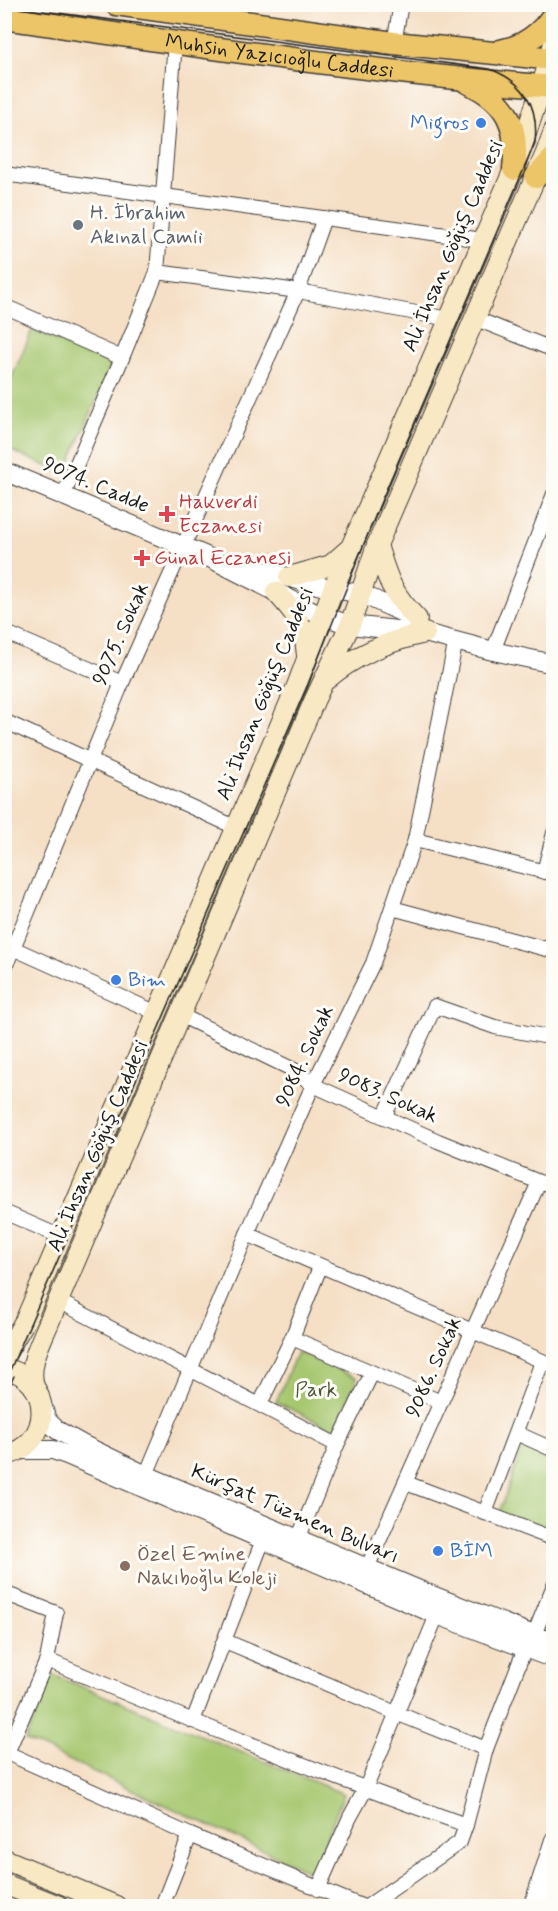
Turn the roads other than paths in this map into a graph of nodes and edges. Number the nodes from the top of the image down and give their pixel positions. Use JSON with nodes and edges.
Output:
{"nodes":[{"id":1,"x":116,"y":4,"type":"edge"},
{"id":2,"x":401,"y":4,"type":"edge"},
{"id":3,"x":164,"y":8,"type":"edge"},
{"id":4,"x":554,"y":14,"type":"edge"},
{"id":5,"x":4,"y":18,"type":"edge"},
{"id":6,"x":175,"y":42,"type":"junction"},
{"id":7,"x":394,"y":43,"type":"junction"},
{"id":8,"x":489,"y":53,"type":"junction"},
{"id":9,"x":553,"y":53,"type":"edge"},
{"id":10,"x":464,"y":80,"type":"junction"},
{"id":11,"x":548,"y":87,"type":"edge"},
{"id":12,"x":554,"y":130,"type":"edge"},
{"id":13,"x":554,"y":158,"type":"edge"},
{"id":14,"x":514,"y":169,"type":"junction"},
{"id":15,"x":4,"y":174,"type":"edge"},
{"id":16,"x":537,"y":177,"type":"junction"},
{"id":17,"x":161,"y":195,"type":"junction"},
{"id":18,"x":324,"y":218,"type":"junction"},
{"id":19,"x":483,"y":240,"type":"junction"},
{"id":20,"x":157,"y":272,"type":"junction"},
{"id":21,"x":298,"y":291,"type":"junction"},
{"id":22,"x":4,"y":306,"type":"edge"},
{"id":23,"x":474,"y":318,"type":"junction"},
{"id":24,"x":449,"y":319,"type":"junction"},
{"id":25,"x":554,"y":350,"type":"edge"},
{"id":26,"x":122,"y":358,"type":"junction"},
{"id":27,"x":4,"y":471,"type":"edge"},
{"id":28,"x":63,"y":496,"type":"junction"},
{"id":29,"x":553,"y":498,"type":"edge"},
{"id":30,"x":377,"y":545,"type":"junction"},
{"id":31,"x":183,"y":546,"type":"junction"},
{"id":32,"x":352,"y":546,"type":"junction"},
{"id":33,"x":283,"y":584,"type":"junction"},
{"id":34,"x":333,"y":589,"type":"junction"},
{"id":35,"x":362,"y":594,"type":"junction"},
{"id":36,"x":323,"y":616,"type":"junction"},
{"id":37,"x":350,"y":625,"type":"junction"},
{"id":38,"x":421,"y":626,"type":"junction"},
{"id":39,"x":4,"y":632,"type":"edge"},
{"id":40,"x":452,"y":639,"type":"junction"},
{"id":41,"x":495,"y":646,"type":"junction"},
{"id":42,"x":554,"y":654,"type":"edge"},
{"id":43,"x":307,"y":660,"type":"junction"},
{"id":44,"x":554,"y":664,"type":"edge"},
{"id":45,"x":122,"y":683,"type":"junction"},
{"id":46,"x":323,"y":683,"type":"junction"},
{"id":47,"x":4,"y":721,"type":"edge"},
{"id":48,"x":91,"y":759,"type":"junction"},
{"id":49,"x":237,"y":828,"type":"junction"},
{"id":50,"x":554,"y":833,"type":"edge"},
{"id":51,"x":416,"y":840,"type":"junction"},
{"id":52,"x":549,"y":873,"type":"edge"},
{"id":53,"x":392,"y":908,"type":"junction"},
{"id":54,"x":9,"y":947,"type":"edge"},
{"id":55,"x":554,"y":951,"type":"edge"},
{"id":56,"x":4,"y":970,"type":"edge"},
{"id":57,"x":157,"y":1013,"type":"junction"},
{"id":58,"x":180,"y":1015,"type":"junction"},
{"id":59,"x":554,"y":1038,"type":"edge"},
{"id":60,"x":313,"y":1085,"type":"junction"},
{"id":61,"x":384,"y":1117,"type":"junction"},
{"id":62,"x":539,"y":1182,"type":"junction"},
{"id":63,"x":554,"y":1185,"type":"edge"},
{"id":64,"x":4,"y":1212,"type":"edge"},
{"id":65,"x":247,"y":1234,"type":"junction"},
{"id":66,"x":61,"y":1237,"type":"junction"},
{"id":67,"x":320,"y":1267,"type":"junction"},
{"id":68,"x":58,"y":1301,"type":"junction"},
{"id":69,"x":473,"y":1332,"type":"junction"},
{"id":70,"x":292,"y":1338,"type":"junction"},
{"id":71,"x":4,"y":1357,"type":"edge"},
{"id":72,"x":548,"y":1364,"type":"edge"},
{"id":73,"x":4,"y":1369,"type":"edge"},
{"id":74,"x":191,"y":1371,"type":"junction"},
{"id":75,"x":372,"y":1373,"type":"junction"},
{"id":76,"x":38,"y":1393,"type":"junction"},
{"id":77,"x":441,"y":1402,"type":"junction"},
{"id":78,"x":260,"y":1404,"type":"junction"},
{"id":79,"x":516,"y":1433,"type":"junction"},
{"id":80,"x":336,"y":1445,"type":"junction"},
{"id":81,"x":554,"y":1449,"type":"edge"},
{"id":82,"x":9,"y":1455,"type":"edge"},
{"id":83,"x":146,"y":1475,"type":"junction"},
{"id":84,"x":406,"y":1483,"type":"junction"},
{"id":85,"x":485,"y":1513,"type":"junction"},
{"id":86,"x":298,"y":1539,"type":"junction"},
{"id":87,"x":554,"y":1539,"type":"edge"},
{"id":88,"x":263,"y":1540,"type":"junction"},
{"id":89,"x":367,"y":1568,"type":"junction"},
{"id":90,"x":554,"y":1585,"type":"edge"},
{"id":91,"x":4,"y":1593,"type":"edge"},
{"id":92,"x":437,"y":1615,"type":"junction"},
{"id":93,"x":225,"y":1641,"type":"junction"},
{"id":94,"x":529,"y":1642,"type":"junction"},
{"id":95,"x":554,"y":1643,"type":"edge"},
{"id":96,"x":554,"y":1659,"type":"edge"},
{"id":97,"x":47,"y":1660,"type":"junction"},
{"id":98,"x":396,"y":1713,"type":"junction"},
{"id":99,"x":194,"y":1721,"type":"junction"},
{"id":100,"x":486,"y":1749,"type":"junction"},
{"id":101,"x":6,"y":1755,"type":"edge"},
{"id":102,"x":365,"y":1790,"type":"junction"},
{"id":103,"x":466,"y":1825,"type":"junction"},
{"id":104,"x":190,"y":1835,"type":"junction"},
{"id":105,"x":554,"y":1840,"type":"edge"},
{"id":106,"x":4,"y":1859,"type":"edge"},
{"id":107,"x":4,"y":1884,"type":"edge"},
{"id":108,"x":318,"y":1889,"type":"junction"},
{"id":109,"x":554,"y":1889,"type":"edge"},
{"id":110,"x":54,"y":1905,"type":"edge"},
{"id":111,"x":116,"y":1906,"type":"edge"},
{"id":112,"x":162,"y":1906,"type":"edge"},
{"id":113,"x":361,"y":1906,"type":"edge"},
{"id":114,"x":368,"y":1906,"type":"edge"},
{"id":115,"x":533,"y":1906,"type":"edge"},
{"id":116,"x":548,"y":1906,"type":"edge"}],
"edges":[{"from":1,"to":3,"type":"main road","name":"Muhsin Yazıcıoğlu Caddesi"},
{"from":2,"to":7,"type":"street"},
{"from":3,"to":7,"type":"main road","name":"Muhsin Yazıcıoğlu Caddesi"},
{"from":4,"to":8,"type":"main road"},
{"from":5,"to":6,"type":"main road","name":"Muhsin Yazıcıoğlu Caddesi"},
{"from":6,"to":10,"type":"main road","name":"Muhsin Yazıcıoğlu Caddesi"},
{"from":6,"to":17,"type":"street"},
{"from":7,"to":8,"type":"main road","name":"Muhsin Yazıcıoğlu Caddesi"},
{"from":8,"to":9,"type":"main road","name":"Muhsin Yazıcıoğlu Caddesi"},
{"from":9,"to":11,"type":"main road","name":"Ali İhsan Göğüş Caddesi"},
{"from":10,"to":11,"type":"main road","name":"Muhsin Yazıcıoğlu Caddesi"},
{"from":10,"to":14,"type":"main road"},
{"from":11,"to":14,"type":"main road","name":"Ali İhsan Göğüş Caddesi"},
{"from":12,"to":16,"type":"main road","name":"Ali İhsan Göğüş Caddesi"},
{"from":13,"to":16,"type":"main road"},
{"from":14,"to":19,"type":"main road","name":"Ali İhsan Göğüş Caddesi"},
{"from":15,"to":17,"type":"street"},
{"from":16,"to":23,"type":"main road","name":"Ali İhsan Göğüş Caddesi"},
{"from":17,"to":18,"type":"street"},
{"from":17,"to":20,"type":"street"},
{"from":18,"to":19,"type":"street"},
{"from":18,"to":21,"type":"street","name":"9075. Sokak"},
{"from":19,"to":24,"type":"main road","name":"Ali İhsan Göğüş Caddesi"},
{"from":20,"to":21,"type":"street"},
{"from":20,"to":26,"type":"street"},
{"from":21,"to":24,"type":"street"},
{"from":21,"to":31,"type":"street","name":"9075. Sokak"},
{"from":22,"to":26,"type":"street"},
{"from":23,"to":25,"type":"street"},
{"from":23,"to":30,"type":"main road","name":"Ali İhsan Göğüş Caddesi"},
{"from":24,"to":32,"type":"main road","name":"Ali İhsan Göğüş Caddesi"},
{"from":26,"to":28,"type":"street"},
{"from":27,"to":28,"type":"street","name":"9074. Cadde"},
{"from":28,"to":31,"type":"street","name":"9074. Cadde"},
{"from":29,"to":41,"type":"street"},
{"from":30,"to":35,"type":"main road","name":"Ali İhsan Göğüş Caddesi"},
{"from":30,"to":38,"type":"main road"},
{"from":31,"to":33,"type":"street","name":"9074. Cadde"},
{"from":31,"to":45,"type":"street","name":"9075. Sokak"},
{"from":32,"to":33,"type":"main road"},
{"from":32,"to":34,"type":"main road","name":"Ali İhsan Göğüş Caddesi"},
{"from":33,"to":34,"type":"street"},
{"from":33,"to":36,"type":"street"},
{"from":33,"to":43,"type":"main road"},
{"from":34,"to":35,"type":"street"},
{"from":34,"to":36,"type":"main road","name":"Ali İhsan Göğüş Caddesi"},
{"from":35,"to":37,"type":"main road","name":"Ali İhsan Göğüş Caddesi"},
{"from":35,"to":38,"type":"street"},
{"from":36,"to":37,"type":"street"},
{"from":36,"to":43,"type":"main road","name":"Ali İhsan Göğüş Caddesi"},
{"from":37,"to":38,"type":"street"},
{"from":37,"to":46,"type":"main road","name":"Ali İhsan Göğüş Caddesi"},
{"from":38,"to":40,"type":"street"},
{"from":38,"to":41,"type":"street"},
{"from":38,"to":46,"type":"main road"},
{"from":39,"to":45,"type":"street"},
{"from":40,"to":41,"type":"street"},
{"from":40,"to":51,"type":"street","name":"9084. Sokak"},
{"from":41,"to":42,"type":"street"},
{"from":41,"to":44,"type":"street"},
{"from":43,"to":49,"type":"main road","name":"Ali İhsan Göğüş Caddesi"},
{"from":45,"to":48,"type":"street","name":"9075. Sokak"},
{"from":46,"to":58,"type":"main road","name":"Ali İhsan Göğüş Caddesi"},
{"from":47,"to":48,"type":"street"},
{"from":48,"to":49,"type":"street"},
{"from":48,"to":54,"type":"street","name":"9075. Sokak"},
{"from":49,"to":57,"type":"main road","name":"Ali İhsan Göğüş Caddesi"},
{"from":50,"to":52,"type":"street"},
{"from":51,"to":52,"type":"street"},
{"from":51,"to":53,"type":"street","name":"9084. Sokak"},
{"from":53,"to":55,"type":"street"},
{"from":53,"to":60,"type":"street","name":"9084. Sokak"},
{"from":54,"to":56,"type":"street","name":"9075. Sokak"},
{"from":54,"to":57,"type":"street"},
{"from":57,"to":66,"type":"main road","name":"Ali İhsan Göğüş Caddesi"},
{"from":58,"to":60,"type":"street","name":"9083. Sokak"},
{"from":58,"to":68,"type":"main road","name":"Ali İhsan Göğüş Caddesi"},
{"from":59,"to":61,"type":"street"},
{"from":60,"to":61,"type":"street","name":"9083. Sokak"},
{"from":60,"to":65,"type":"street","name":"9084. Sokak"},
{"from":61,"to":62,"type":"street","name":"9083. Sokak"},
{"from":62,"to":63,"type":"street","name":"9083. Sokak"},
{"from":62,"to":69,"type":"street","name":"9086. Sokak"},
{"from":64,"to":66,"type":"street"},
{"from":65,"to":67,"type":"street"},
{"from":65,"to":74,"type":"street","name":"9084. Sokak"},
{"from":66,"to":71,"type":"main road","name":"Ali İhsan Göğüş Caddesi"},
{"from":67,"to":69,"type":"street"},
{"from":67,"to":70,"type":"street"},
{"from":68,"to":74,"type":"street"},
{"from":68,"to":76,"type":"main road","name":"Ali İhsan Göğüş Caddesi"},
{"from":69,"to":72,"type":"street"},
{"from":69,"to":77,"type":"street","name":"9086. Sokak"},
{"from":70,"to":75,"type":"street"},
{"from":70,"to":78,"type":"street"},
{"from":72,"to":79,"type":"street"},
{"from":73,"to":76,"type":"main road"},
{"from":74,"to":78,"type":"street"},
{"from":74,"to":83,"type":"street","name":"9084. Sokak"},
{"from":75,"to":77,"type":"street"},
{"from":75,"to":80,"type":"street"},
{"from":76,"to":82,"type":"main road","name":"Ali İhsan Göğüş Caddesi"},
{"from":76,"to":83,"type":"street","name":"Kürşat Tüzmen Bulvarı"},
{"from":77,"to":84,"type":"street","name":"9086. Sokak"},
{"from":78,"to":80,"type":"street"},
{"from":79,"to":81,"type":"street"},
{"from":79,"to":85,"type":"street"},
{"from":80,"to":86,"type":"street"},
{"from":82,"to":88,"type":"street","name":"Kürşat Tüzmen Bulvarı"},
{"from":83,"to":86,"type":"street","name":"Kürşat Tüzmen Bulvarı"},
{"from":84,"to":85,"type":"street"},
{"from":84,"to":89,"type":"street","name":"9086. Sokak"},
{"from":85,"to":87,"type":"street"},
{"from":86,"to":89,"type":"street","name":"Kürşat Tüzmen Bulvarı"},
{"from":88,"to":92,"type":"street","name":"Kürşat Tüzmen Bulvarı"},
{"from":88,"to":93,"type":"street"},
{"from":89,"to":94,"type":"street","name":"Kürşat Tüzmen Bulvarı"},
{"from":90,"to":94,"type":"street"},
{"from":91,"to":97,"type":"street"},
{"from":92,"to":94,"type":"street","name":"Kürşat Tüzmen Bulvarı"},
{"from":92,"to":98,"type":"street"},
{"from":93,"to":98,"type":"street"},
{"from":93,"to":99,"type":"street"},
{"from":94,"to":95,"type":"street","name":"Kürşat Tüzmen Bulvarı"},
{"from":94,"to":96,"type":"street","name":"Kürşat Tüzmen Bulvarı"},
{"from":94,"to":100,"type":"street"},
{"from":97,"to":99,"type":"street"},
{"from":97,"to":101,"type":"street"},
{"from":98,"to":100,"type":"street"},
{"from":98,"to":102,"type":"street"},
{"from":99,"to":102,"type":"street"},
{"from":100,"to":103,"type":"street"},
{"from":101,"to":104,"type":"street"},
{"from":102,"to":103,"type":"street"},
{"from":102,"to":108,"type":"street"},
{"from":103,"to":114,"type":"street"},
{"from":104,"to":108,"type":"street"},
{"from":104,"to":112,"type":"street"},
{"from":105,"to":115,"type":"street"},
{"from":106,"to":111,"type":"main road"},
{"from":107,"to":110,"type":"main road"},
{"from":108,"to":113,"type":"street"},
{"from":109,"to":116,"type":"street"}]}
